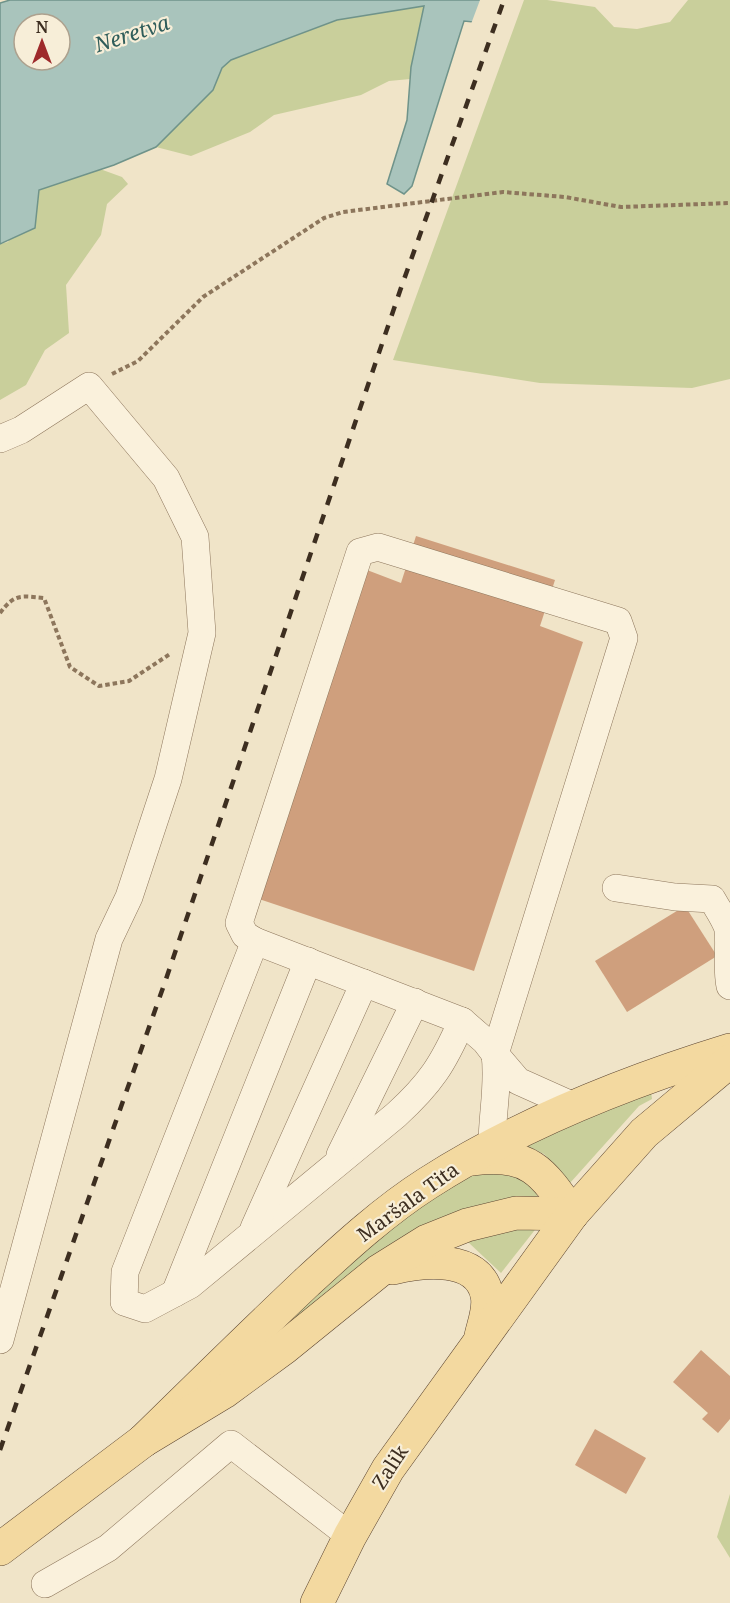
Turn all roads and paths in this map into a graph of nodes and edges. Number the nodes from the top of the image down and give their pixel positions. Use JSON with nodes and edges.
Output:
{"nodes":[{"id":1,"x":730,"y":203,"type":"edge"},
{"id":2,"x":89,"y":386,"type":"junction"},
{"id":3,"x":0,"y":439,"type":"edge"},
{"id":4,"x":0,"y":613,"type":"edge"},
{"id":5,"x":202,"y":633,"type":"junction"},
{"id":6,"x":616,"y":888,"type":"dead end"},
{"id":7,"x":255,"y":941,"type":"junction"},
{"id":8,"x":308,"y":961,"type":"junction"},
{"id":9,"x":364,"y":983,"type":"junction"},
{"id":10,"x":730,"y":986,"type":"edge"},
{"id":11,"x":415,"y":1002,"type":"junction"},
{"id":12,"x":462,"y":1021,"type":"junction"},
{"id":13,"x":730,"y":1050,"type":"edge"},
{"id":14,"x":495,"y":1054,"type":"junction"},
{"id":15,"x":730,"y":1061,"type":"edge"},
{"id":16,"x":576,"y":1107,"type":"junction"},
{"id":17,"x":479,"y":1153,"type":"junction"},
{"id":18,"x":336,"y":1164,"type":"junction"},
{"id":19,"x":572,"y":1214,"type":"junction"},
{"id":20,"x":252,"y":1233,"type":"junction"},
{"id":21,"x":379,"y":1271,"type":"junction"},
{"id":22,"x":175,"y":1293,"type":"junction"},
{"id":23,"x":0,"y":1340,"type":"edge"},
{"id":24,"x":480,"y":1341,"type":"junction"},
{"id":25,"x":143,"y":1441,"type":"junction"},
{"id":26,"x":350,"y":1536,"type":"junction"},
{"id":27,"x":0,"y":1549,"type":"edge"},
{"id":28,"x":45,"y":1584,"type":"dead end"},
{"id":29,"x":317,"y":1603,"type":"edge"}],
"edges":[{"from":1,"to":2,"type":"path"},
{"from":2,"to":3,"type":"lane"},
{"from":2,"to":5,"type":"lane"},
{"from":4,"to":5,"type":"path"},
{"from":5,"to":23,"type":"lane"},
{"from":6,"to":10,"type":"lane"},
{"from":7,"to":8,"type":"lane"},
{"from":7,"to":14,"type":"lane"},
{"from":7,"to":22,"type":"lane"},
{"from":8,"to":9,"type":"lane"},
{"from":8,"to":22,"type":"lane"},
{"from":9,"to":11,"type":"lane"},
{"from":9,"to":20,"type":"lane"},
{"from":11,"to":12,"type":"lane"},
{"from":11,"to":18,"type":"lane"},
{"from":12,"to":14,"type":"lane"},
{"from":12,"to":18,"type":"lane"},
{"from":13,"to":16,"type":"main road","name":"Maršala Tita"},
{"from":14,"to":16,"type":"lane"},
{"from":14,"to":17,"type":"lane"},
{"from":15,"to":19,"type":"main road","name":"Zalik"},
{"from":16,"to":17,"type":"main road","name":"Maršala Tita"},
{"from":17,"to":19,"type":"main road"},
{"from":17,"to":25,"type":"main road","name":"Maršala Tita"},
{"from":18,"to":20,"type":"lane"},
{"from":19,"to":21,"type":"main road","name":"Maršala Tita"},
{"from":19,"to":24,"type":"main road","name":"Zalik"},
{"from":20,"to":22,"type":"lane"},
{"from":21,"to":24,"type":"main road"},
{"from":21,"to":25,"type":"main road","name":"Maršala Tita"},
{"from":24,"to":26,"type":"main road","name":"Zalik"},
{"from":25,"to":27,"type":"main road","name":"Maršala Tita"},
{"from":26,"to":28,"type":"lane"},
{"from":26,"to":29,"type":"main road","name":"Zalik"}]}
